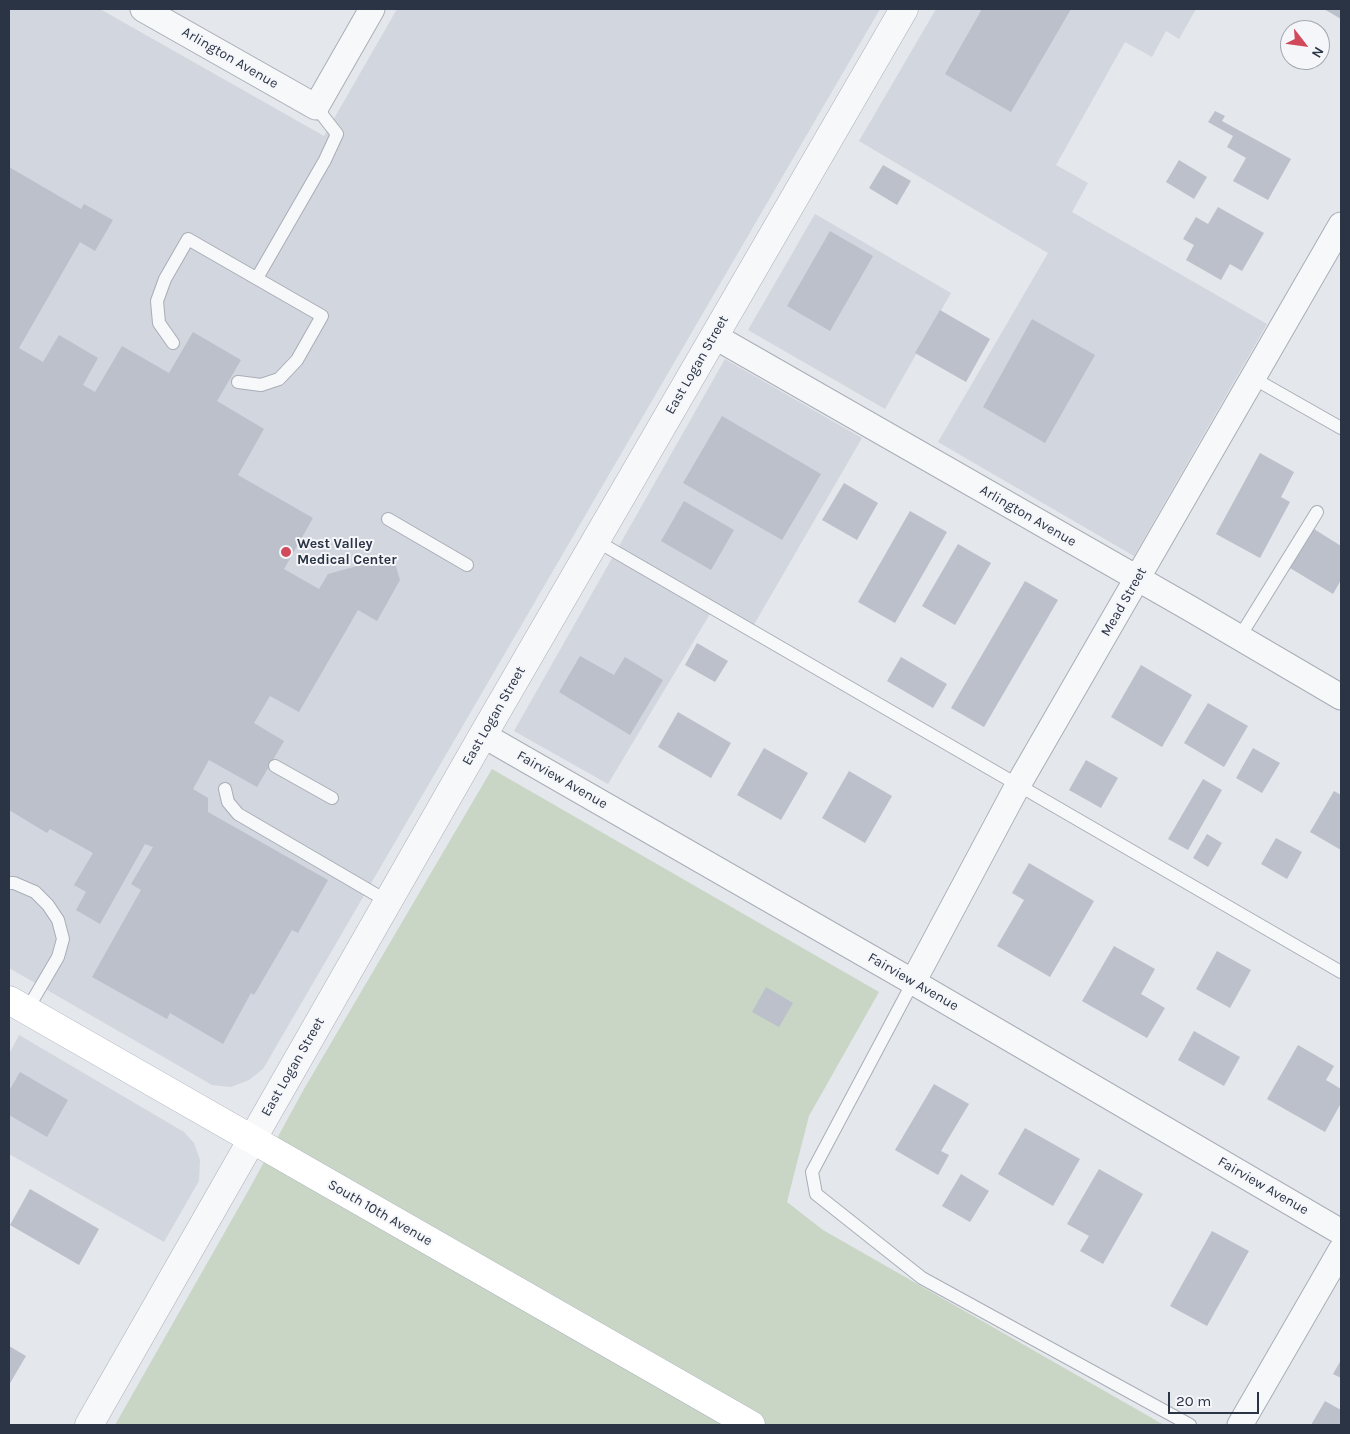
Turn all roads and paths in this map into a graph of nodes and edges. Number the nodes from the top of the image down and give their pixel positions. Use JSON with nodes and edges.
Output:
{"nodes":[{"id":1,"x":143,"y":9,"type":"edge"},
{"id":2,"x":372,"y":9,"type":"edge"},
{"id":3,"x":904,"y":9,"type":"edge"},
{"id":4,"x":316,"y":107,"type":"junction"},
{"id":5,"x":1341,"y":224,"type":"edge"},
{"id":6,"x":257,"y":278,"type":"junction"},
{"id":7,"x":714,"y":336,"type":"junction"},
{"id":8,"x":173,"y":343,"type":"dead end"},
{"id":9,"x":1253,"y":378,"type":"junction"},
{"id":10,"x":238,"y":382,"type":"dead end"},
{"id":11,"x":1341,"y":428,"type":"edge"},
{"id":12,"x":1317,"y":512,"type":"dead end"},
{"id":13,"x":388,"y":519,"type":"dead end"},
{"id":14,"x":595,"y":540,"type":"junction"},
{"id":15,"x":467,"y":565,"type":"dead end"},
{"id":16,"x":1137,"y":579,"type":"junction"},
{"id":17,"x":1239,"y":638,"type":"junction"},
{"id":18,"x":1341,"y":697,"type":"edge"},
{"id":19,"x":483,"y":735,"type":"junction"},
{"id":20,"x":276,"y":766,"type":"dead end"},
{"id":21,"x":1018,"y":785,"type":"junction"},
{"id":22,"x":225,"y":789,"type":"dead end"},
{"id":23,"x":332,"y":798,"type":"dead end"},
{"id":24,"x":9,"y":883,"type":"edge"},
{"id":25,"x":387,"y":901,"type":"junction"},
{"id":26,"x":1341,"y":972,"type":"edge"},
{"id":27,"x":913,"y":982,"type":"junction"},
{"id":28,"x":18,"y":1005,"type":"edge"},
{"id":29,"x":252,"y":1140,"type":"junction"},
{"id":30,"x":1341,"y":1232,"type":"edge"},
{"id":31,"x":1341,"y":1250,"type":"edge"},
{"id":32,"x":88,"y":1425,"type":"edge"},
{"id":33,"x":751,"y":1425,"type":"edge"},
{"id":34,"x":1190,"y":1425,"type":"edge"},
{"id":35,"x":1240,"y":1425,"type":"edge"}],
"edges":[{"from":1,"to":4,"type":"street","name":"Arlington Avenue"},
{"from":2,"to":4,"type":"street"},
{"from":3,"to":7,"type":"street","name":"East Logan Street"},
{"from":4,"to":6,"type":"lane"},
{"from":5,"to":9,"type":"street","name":"Mead Street"},
{"from":6,"to":8,"type":"lane"},
{"from":6,"to":10,"type":"lane"},
{"from":7,"to":14,"type":"street","name":"East Logan Street"},
{"from":7,"to":16,"type":"street","name":"Arlington Avenue"},
{"from":9,"to":11,"type":"lane"},
{"from":9,"to":16,"type":"street","name":"Mead Street"},
{"from":12,"to":17,"type":"lane"},
{"from":13,"to":15,"type":"lane"},
{"from":14,"to":19,"type":"street","name":"East Logan Street"},
{"from":14,"to":21,"type":"lane"},
{"from":16,"to":17,"type":"street","name":"Arlington Avenue"},
{"from":16,"to":21,"type":"street","name":"Mead Street"},
{"from":17,"to":18,"type":"street","name":"Arlington Avenue"},
{"from":19,"to":25,"type":"street","name":"East Logan Street"},
{"from":19,"to":27,"type":"street","name":"Fairview Avenue"},
{"from":20,"to":23,"type":"lane"},
{"from":21,"to":26,"type":"lane"},
{"from":21,"to":27,"type":"street","name":"Mead Street"},
{"from":22,"to":25,"type":"lane"},
{"from":24,"to":28,"type":"lane"},
{"from":25,"to":29,"type":"street","name":"East Logan Street"},
{"from":27,"to":30,"type":"street","name":"Fairview Avenue"},
{"from":27,"to":34,"type":"lane"},
{"from":28,"to":29,"type":"main road","name":"South 10th Avenue"},
{"from":29,"to":32,"type":"street","name":"East Logan Street"},
{"from":29,"to":33,"type":"main road","name":"South 10th Avenue"},
{"from":31,"to":35,"type":"street"}]}
